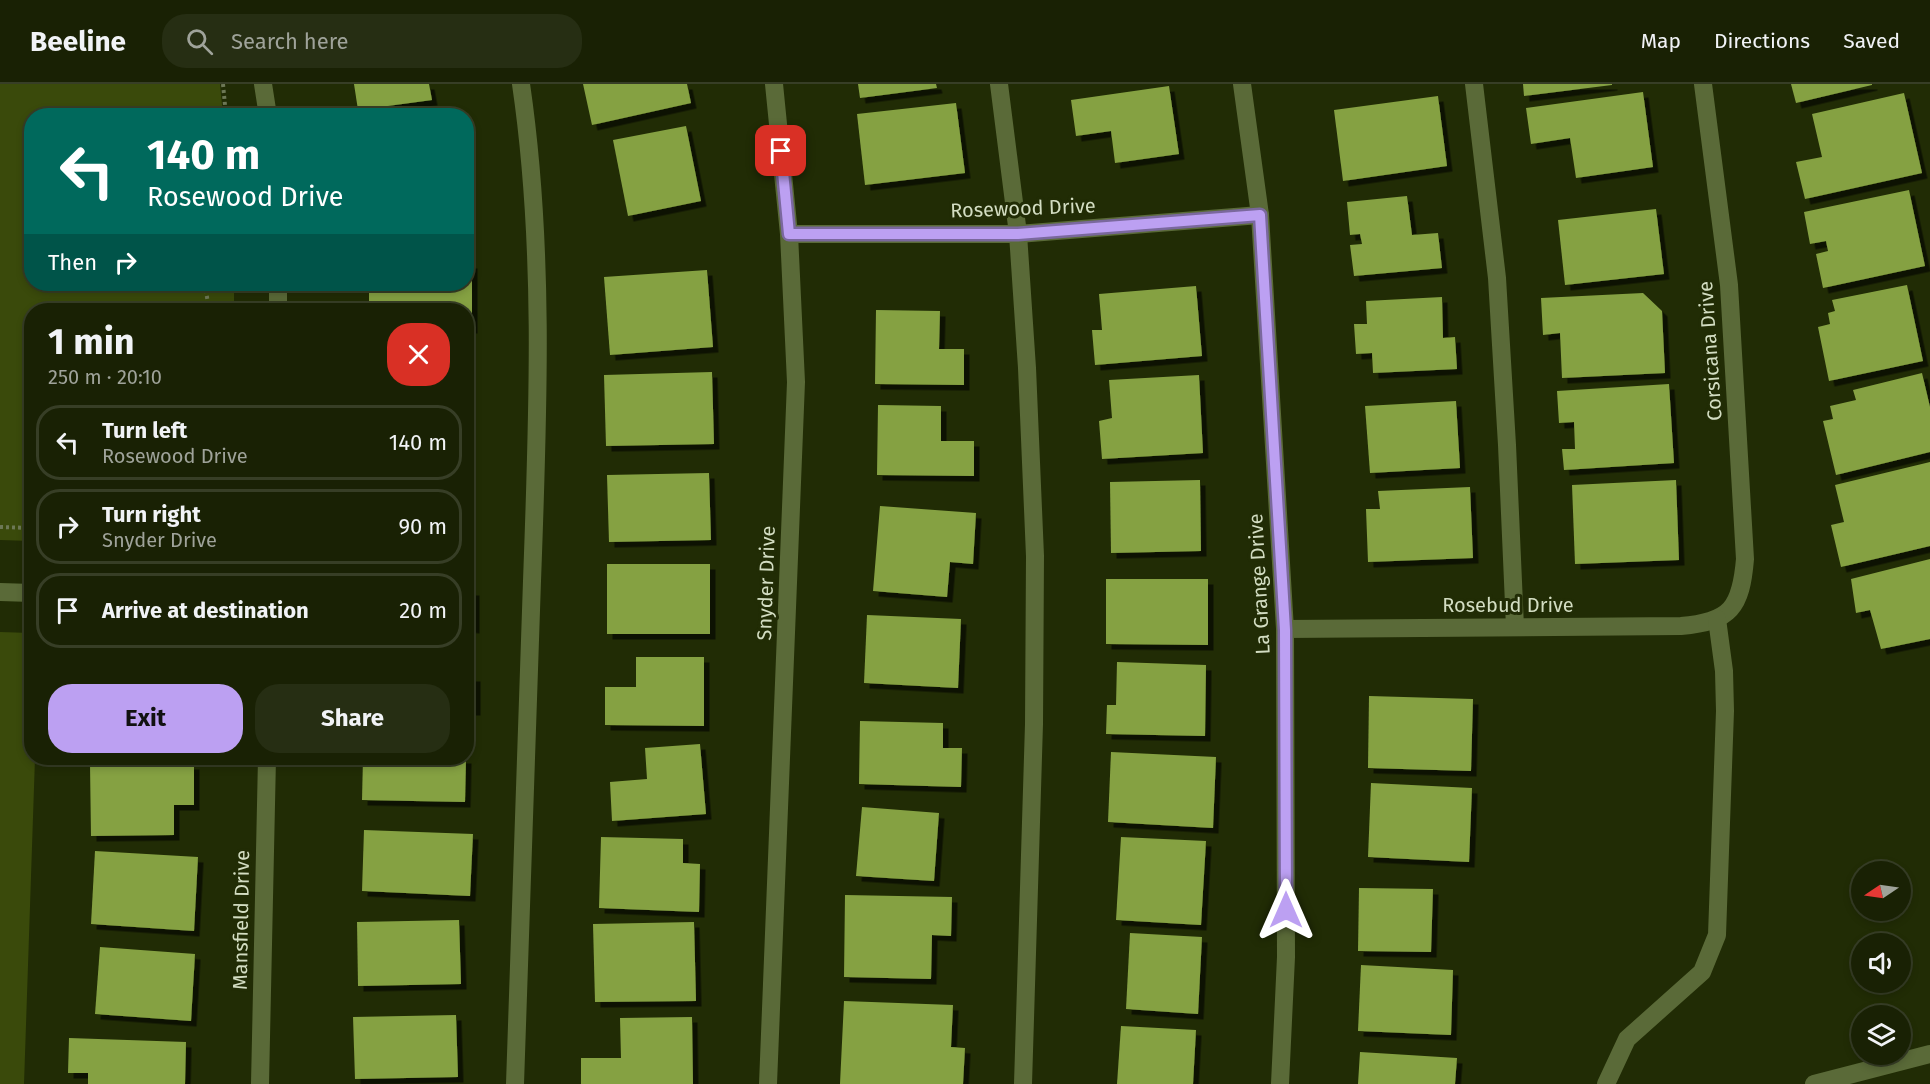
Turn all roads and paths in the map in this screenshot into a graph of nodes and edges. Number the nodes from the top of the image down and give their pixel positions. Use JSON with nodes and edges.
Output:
{"nodes":[{"id":1,"x":223,"y":84,"type":"edge"},
{"id":2,"x":263,"y":84,"type":"edge"},
{"id":3,"x":521,"y":84,"type":"edge"},
{"id":4,"x":774,"y":84,"type":"edge"},
{"id":5,"x":999,"y":84,"type":"edge"},
{"id":6,"x":1242,"y":84,"type":"edge"},
{"id":7,"x":1474,"y":84,"type":"edge"},
{"id":8,"x":1703,"y":84,"type":"edge"},
{"id":9,"x":225,"y":108,"type":"edge"},
{"id":10,"x":267,"y":108,"type":"edge"},
{"id":11,"x":1260,"y":215,"type":"junction"},
{"id":12,"x":789,"y":234,"type":"junction"},
{"id":13,"x":1018,"y":234,"type":"junction"},
{"id":14,"x":0,"y":527,"type":"edge"},
{"id":15,"x":24,"y":528,"type":"edge"},
{"id":16,"x":0,"y":592,"type":"edge"},
{"id":17,"x":24,"y":593,"type":"edge"},
{"id":18,"x":1723,"y":616,"type":"junction"},
{"id":19,"x":1515,"y":627,"type":"junction"},
{"id":20,"x":1285,"y":630,"type":"junction"},
{"id":21,"x":267,"y":765,"type":"edge"},
{"id":22,"x":1930,"y":1054,"type":"edge"},
{"id":23,"x":260,"y":1084,"type":"edge"},
{"id":24,"x":515,"y":1084,"type":"edge"},
{"id":25,"x":768,"y":1084,"type":"edge"},
{"id":26,"x":1023,"y":1084,"type":"edge"},
{"id":27,"x":1280,"y":1084,"type":"edge"},
{"id":28,"x":1606,"y":1084,"type":"edge"},
{"id":29,"x":1814,"y":1084,"type":"edge"}],
"edges":[{"from":1,"to":9,"type":"path"},
{"from":2,"to":10,"type":"street"},
{"from":3,"to":24,"type":"street"},
{"from":4,"to":12,"type":"street","name":"Snyder Drive"},
{"from":5,"to":13,"type":"street"},
{"from":6,"to":11,"type":"street","name":"La Grange Drive"},
{"from":7,"to":19,"type":"street"},
{"from":8,"to":18,"type":"street","name":"Corsicana Drive"},
{"from":11,"to":13,"type":"street","name":"Rosewood Drive"},
{"from":11,"to":20,"type":"street","name":"La Grange Drive"},
{"from":12,"to":13,"type":"street","name":"Rosewood Drive"},
{"from":12,"to":25,"type":"street","name":"Snyder Drive"},
{"from":13,"to":26,"type":"street"},
{"from":14,"to":15,"type":"path"},
{"from":16,"to":17,"type":"street"},
{"from":18,"to":19,"type":"street","name":"Rosebud Drive"},
{"from":18,"to":28,"type":"street"},
{"from":19,"to":20,"type":"street","name":"Rosebud Drive"},
{"from":20,"to":27,"type":"street","name":"La Grange Drive"},
{"from":21,"to":23,"type":"street","name":"Mansfield Drive"},
{"from":22,"to":29,"type":"street"}]}
